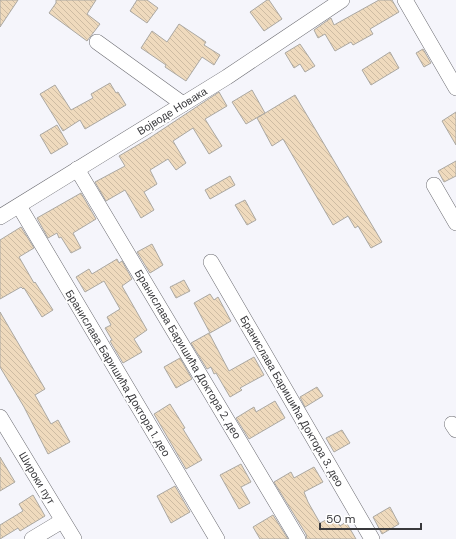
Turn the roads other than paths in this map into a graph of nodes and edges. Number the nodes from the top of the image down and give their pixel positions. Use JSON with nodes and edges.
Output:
{"nodes":[{"id":1,"x":342,"y":0,"type":"edge"},
{"id":2,"x":405,"y":0,"type":"edge"},
{"id":3,"x":98,"y":42,"type":"dead end"},
{"id":4,"x":456,"y":88,"type":"edge"},
{"id":5,"x":182,"y":104,"type":"junction"},
{"id":6,"x":77,"y":170,"type":"junction"},
{"id":7,"x":434,"y":185,"type":"dead end"},
{"id":8,"x":19,"y":206,"type":"junction"},
{"id":9,"x":0,"y":217,"type":"edge"},
{"id":10,"x":456,"y":223,"type":"edge"},
{"id":11,"x":211,"y":262,"type":"dead end"},
{"id":12,"x":1,"y":420,"type":"edge"},
{"id":13,"x":62,"y":521,"type":"junction"},
{"id":14,"x":32,"y":539,"type":"edge"},
{"id":15,"x":74,"y":539,"type":"edge"},
{"id":16,"x":217,"y":539,"type":"edge"},
{"id":17,"x":298,"y":539,"type":"edge"},
{"id":18,"x":372,"y":539,"type":"edge"}],
"edges":[{"from":1,"to":5,"type":"street","name":"Војводе Новака"},
{"from":2,"to":4,"type":"street"},
{"from":3,"to":5,"type":"street"},
{"from":5,"to":6,"type":"street","name":"Војводе Новака"},
{"from":6,"to":8,"type":"street","name":"Војводе Новака"},
{"from":6,"to":17,"type":"street","name":"Бранислава Баришића Доктора 2. део"},
{"from":7,"to":10,"type":"street"},
{"from":8,"to":9,"type":"street","name":"Војводе Новака"},
{"from":8,"to":16,"type":"street","name":"Бранислава Баришића Доктора 1. део"},
{"from":11,"to":18,"type":"street","name":"Бранислава Баришића Доктора 3. део"},
{"from":12,"to":13,"type":"street","name":"Широки пут"},
{"from":13,"to":14,"type":"street"},
{"from":13,"to":15,"type":"street","name":"Широки пут"}]}
